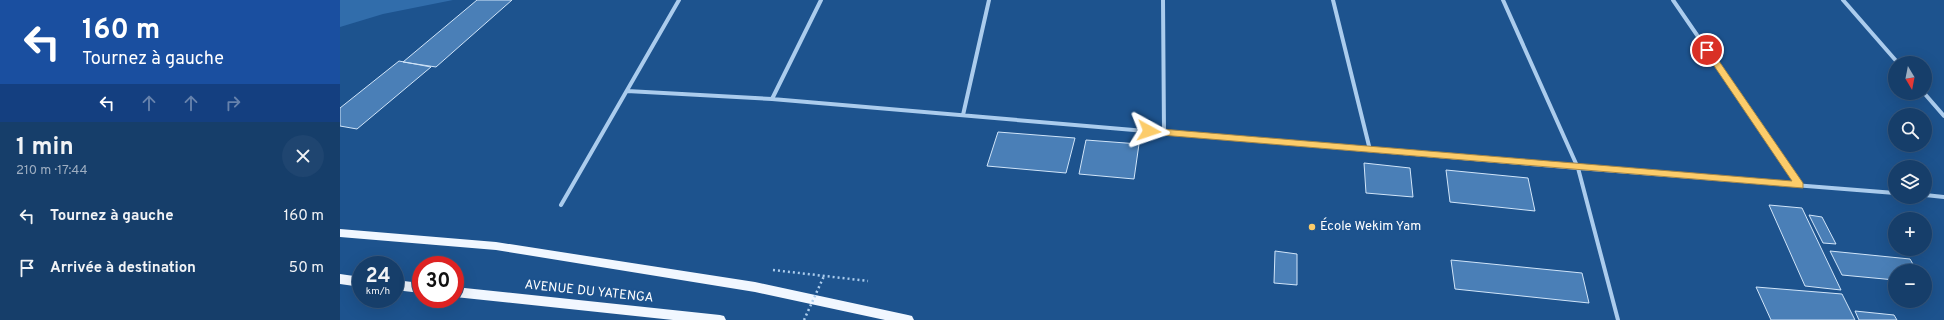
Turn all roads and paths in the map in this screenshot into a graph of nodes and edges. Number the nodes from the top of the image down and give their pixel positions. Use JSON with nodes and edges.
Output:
{"nodes":[{"id":1,"x":679,"y":0,"type":"edge"},
{"id":2,"x":821,"y":0,"type":"edge"},
{"id":3,"x":989,"y":0,"type":"edge"},
{"id":4,"x":1163,"y":0,"type":"edge"},
{"id":5,"x":1333,"y":0,"type":"edge"},
{"id":6,"x":1504,"y":0,"type":"edge"},
{"id":7,"x":1673,"y":0,"type":"edge"},
{"id":8,"x":1843,"y":0,"type":"edge"},
{"id":9,"x":1892,"y":56,"type":"edge"},
{"id":10,"x":627,"y":91,"type":"junction"},
{"id":11,"x":772,"y":99,"type":"junction"},
{"id":12,"x":1930,"y":100,"type":"edge"},
{"id":13,"x":963,"y":115,"type":"junction"},
{"id":14,"x":1944,"y":116,"type":"edge"},
{"id":15,"x":1164,"y":132,"type":"junction"},
{"id":16,"x":1370,"y":150,"type":"junction"},
{"id":17,"x":1578,"y":168,"type":"junction"},
{"id":18,"x":1800,"y":185,"type":"junction"},
{"id":19,"x":1888,"y":192,"type":"edge"},
{"id":20,"x":1932,"y":196,"type":"edge"},
{"id":21,"x":1944,"y":197,"type":"edge"},
{"id":22,"x":561,"y":205,"type":"dead end"},
{"id":23,"x":340,"y":233,"type":"edge"},
{"id":24,"x":774,"y":270,"type":"dead end"},
{"id":25,"x":824,"y":276,"type":"junction"},
{"id":26,"x":340,"y":280,"type":"edge"},
{"id":27,"x":352,"y":281,"type":"edge"},
{"id":28,"x":868,"y":281,"type":"dead end"},
{"id":29,"x":464,"y":293,"type":"edge"},
{"id":30,"x":720,"y":320,"type":"edge"},
{"id":31,"x":804,"y":320,"type":"edge"},
{"id":32,"x":908,"y":320,"type":"edge"},
{"id":33,"x":1618,"y":320,"type":"edge"}],
"edges":[{"from":1,"to":10,"type":"street"},
{"from":2,"to":11,"type":"street"},
{"from":3,"to":13,"type":"street"},
{"from":4,"to":15,"type":"street"},
{"from":5,"to":16,"type":"street"},
{"from":6,"to":17,"type":"street"},
{"from":7,"to":18,"type":"street"},
{"from":8,"to":9,"type":"street"},
{"from":10,"to":11,"type":"street"},
{"from":10,"to":22,"type":"street"},
{"from":11,"to":13,"type":"street"},
{"from":12,"to":14,"type":"street"},
{"from":13,"to":15,"type":"street"},
{"from":15,"to":16,"type":"street"},
{"from":16,"to":17,"type":"street"},
{"from":17,"to":18,"type":"street"},
{"from":17,"to":33,"type":"street"},
{"from":18,"to":19,"type":"street"},
{"from":20,"to":21,"type":"street"},
{"from":23,"to":32,"type":"main road"},
{"from":24,"to":25,"type":"path"},
{"from":25,"to":28,"type":"path"},
{"from":25,"to":31,"type":"path","bridge":true},
{"from":26,"to":27,"type":"main road"},
{"from":29,"to":30,"type":"main road","name":"AVENUE DU YATENGA"}]}
